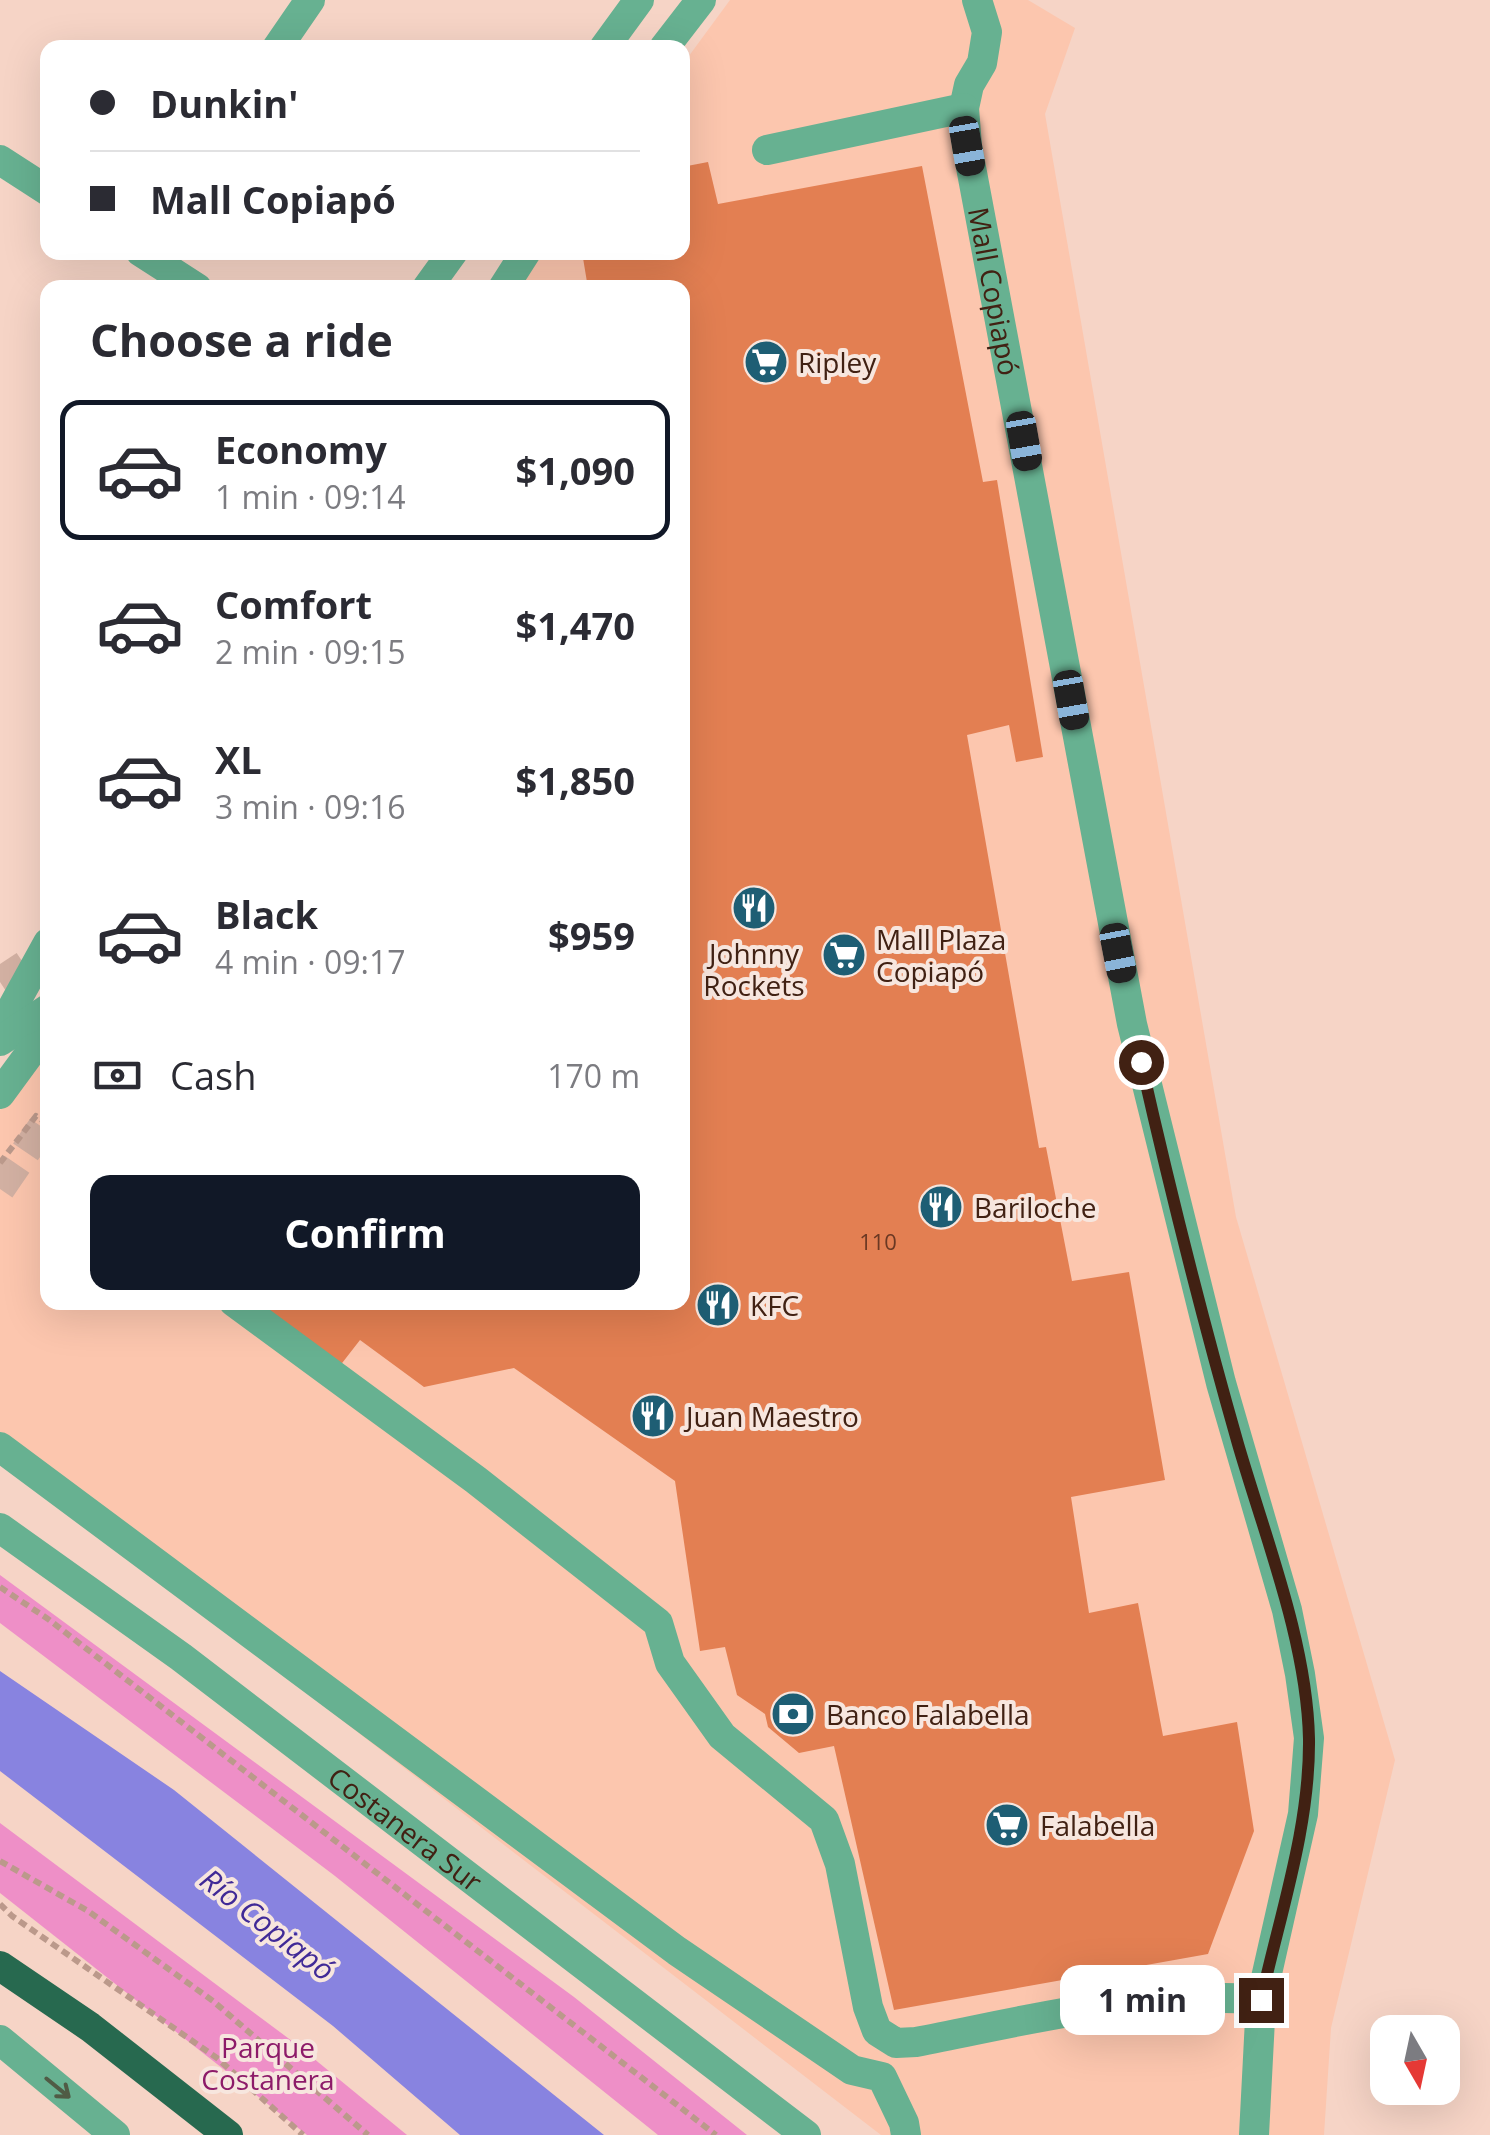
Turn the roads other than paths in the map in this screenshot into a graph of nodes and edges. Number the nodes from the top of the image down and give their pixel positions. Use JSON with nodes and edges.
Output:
{"nodes":[{"id":1,"x":310,"y":0,"type":"edge"},
{"id":2,"x":701,"y":0,"type":"edge"},
{"id":3,"x":977,"y":0,"type":"edge"},
{"id":4,"x":626,"y":4,"type":"edge"},
{"id":5,"x":282,"y":40,"type":"edge"},
{"id":6,"x":608,"y":40,"type":"edge"},
{"id":7,"x":670,"y":40,"type":"edge"},
{"id":8,"x":964,"y":108,"type":"junction"},
{"id":9,"x":767,"y":150,"type":"dead end"},
{"id":10,"x":0,"y":160,"type":"edge"},
{"id":11,"x":40,"y":186,"type":"edge"},
{"id":12,"x":153,"y":260,"type":"edge"},
{"id":13,"x":185,"y":280,"type":"edge"},
{"id":14,"x":40,"y":958,"type":"edge"},
{"id":15,"x":40,"y":1014,"type":"edge"},
{"id":16,"x":0,"y":1030,"type":"edge"},
{"id":17,"x":0,"y":1041,"type":"edge"},
{"id":18,"x":40,"y":1046,"type":"edge"},
{"id":19,"x":0,"y":1094,"type":"edge"},
{"id":20,"x":245,"y":1310,"type":"edge"},
{"id":21,"x":0,"y":1447,"type":"edge"},
{"id":22,"x":0,"y":1528,"type":"edge"},
{"id":23,"x":0,"y":1966,"type":"edge"},
{"id":24,"x":1261,"y":2000,"type":"junction"},
{"id":25,"x":0,"y":2040,"type":"edge"},
{"id":26,"x":916,"y":2042,"type":"junction"},
{"id":27,"x":882,"y":2078,"type":"junction"},
{"id":28,"x":115,"y":2135,"type":"edge"},
{"id":29,"x":228,"y":2135,"type":"edge"},
{"id":30,"x":806,"y":2135,"type":"edge"},
{"id":31,"x":906,"y":2135,"type":"edge"},
{"id":32,"x":1254,"y":2135,"type":"edge"}],
"edges":[{"from":1,"to":5,"type":"street"},
{"from":2,"to":7,"type":"street"},
{"from":3,"to":8,"type":"street","name":"Mall Copiapó"},
{"from":4,"to":6,"type":"street"},
{"from":8,"to":9,"type":"street"},
{"from":8,"to":24,"type":"street","name":"Mall Copiapó"},
{"from":10,"to":11,"type":"street"},
{"from":12,"to":13,"type":"street"},
{"from":14,"to":16,"type":"street"},
{"from":15,"to":17,"type":"street"},
{"from":18,"to":19,"type":"street"},
{"from":20,"to":26,"type":"street"},
{"from":21,"to":27,"type":"street"},
{"from":22,"to":30,"type":"street","name":"Costanera Sur"},
{"from":23,"to":29,"type":"highway"},
{"from":24,"to":26,"type":"street"},
{"from":24,"to":32,"type":"street","name":"Mall Copiapó"},
{"from":25,"to":28,"type":"street","one_way":true},
{"from":26,"to":27,"type":"street"},
{"from":27,"to":31,"type":"street"}]}
